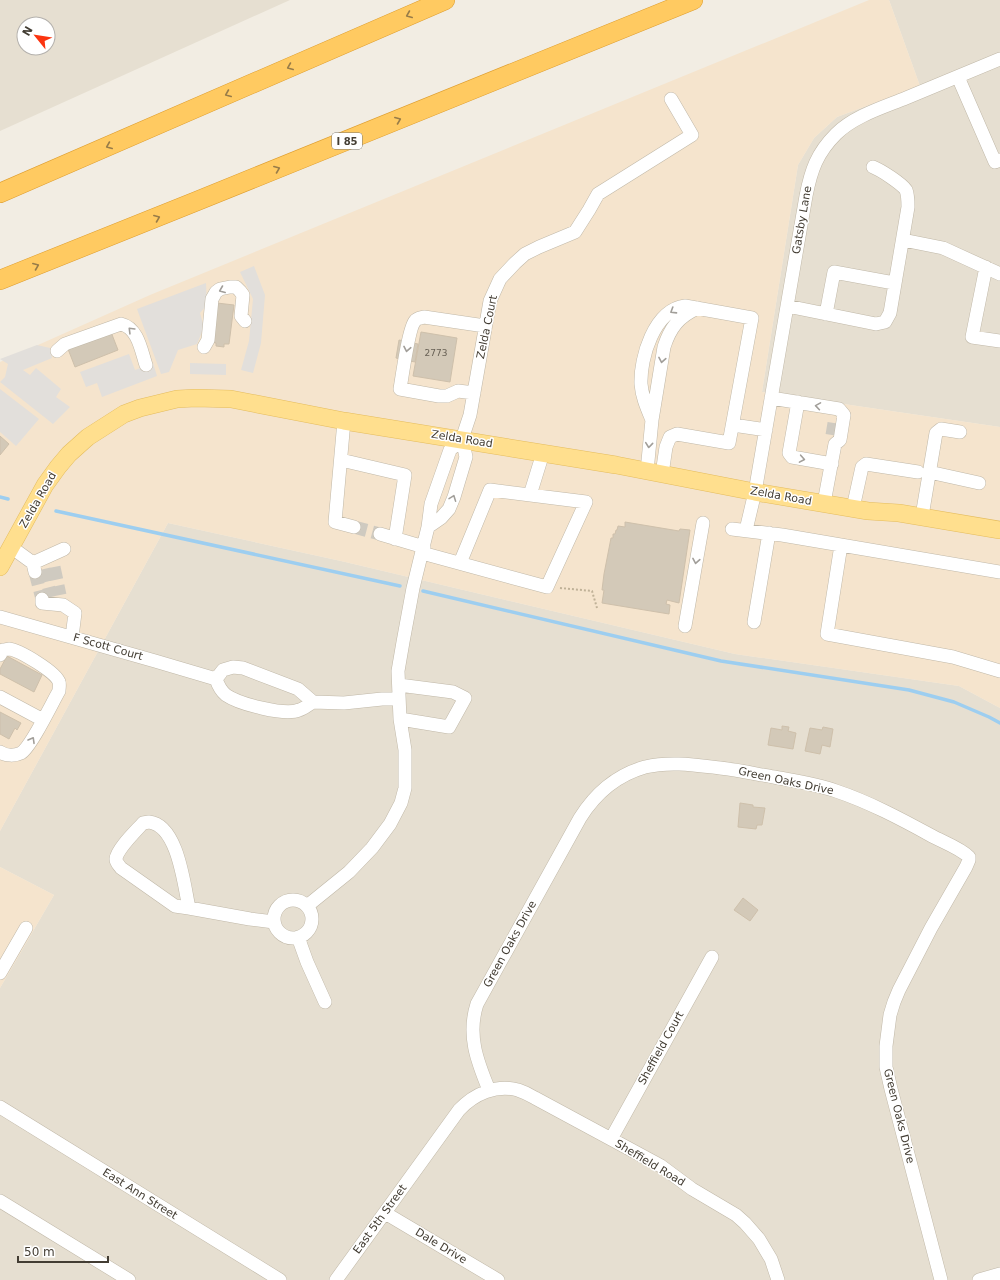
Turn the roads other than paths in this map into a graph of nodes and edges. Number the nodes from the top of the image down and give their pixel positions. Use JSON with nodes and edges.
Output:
{"nodes":[{"id":1,"x":445,"y":0,"type":"edge"},
{"id":2,"x":693,"y":0,"type":"edge"},
{"id":3,"x":1000,"y":59,"type":"edge"},
{"id":4,"x":958,"y":77,"type":"junction"},
{"id":5,"x":671,"y":99,"type":"dead end"},
{"id":6,"x":1000,"y":160,"type":"edge"},
{"id":7,"x":873,"y":167,"type":"dead end"},
{"id":8,"x":0,"y":193,"type":"edge"},
{"id":9,"x":903,"y":240,"type":"junction"},
{"id":10,"x":986,"y":267,"type":"junction"},
{"id":11,"x":1000,"y":274,"type":"edge"},
{"id":12,"x":0,"y":280,"type":"edge"},
{"id":13,"x":894,"y":283,"type":"junction"},
{"id":14,"x":787,"y":306,"type":"junction"},
{"id":15,"x":698,"y":308,"type":"junction"},
{"id":16,"x":826,"y":314,"type":"junction"},
{"id":17,"x":246,"y":321,"type":"dead end"},
{"id":18,"x":486,"y":326,"type":"junction"},
{"id":19,"x":1000,"y":341,"type":"edge"},
{"id":20,"x":204,"y":347,"type":"dead end"},
{"id":21,"x":57,"y":351,"type":"dead end"},
{"id":22,"x":146,"y":365,"type":"dead end"},
{"id":23,"x":474,"y":393,"type":"junction"},
{"id":24,"x":771,"y":398,"type":"junction"},
{"id":25,"x":798,"y":402,"type":"junction"},
{"id":26,"x":652,"y":420,"type":"junction"},
{"id":27,"x":344,"y":421,"type":"junction"},
{"id":28,"x":733,"y":425,"type":"junction"},
{"id":29,"x":766,"y":430,"type":"junction"},
{"id":30,"x":960,"y":432,"type":"dead end"},
{"id":31,"x":462,"y":439,"type":"junction"},
{"id":32,"x":543,"y":453,"type":"junction"},
{"id":33,"x":341,"y":460,"type":"junction"},
{"id":34,"x":832,"y":464,"type":"junction"},
{"id":35,"x":654,"y":472,"type":"junction"},
{"id":36,"x":924,"y":472,"type":"junction"},
{"id":37,"x":979,"y":483,"type":"dead end"},
{"id":38,"x":755,"y":492,"type":"junction"},
{"id":39,"x":530,"y":495,"type":"junction"},
{"id":40,"x":824,"y":503,"type":"junction"},
{"id":41,"x":853,"y":508,"type":"junction"},
{"id":42,"x":922,"y":516,"type":"junction"},
{"id":43,"x":703,"y":523,"type":"dead end"},
{"id":44,"x":1000,"y":525,"type":"edge"},
{"id":45,"x":354,"y":527,"type":"tunnel mouth"},
{"id":46,"x":428,"y":527,"type":"junction"},
{"id":47,"x":732,"y":528,"type":"dead end"},
{"id":48,"x":1000,"y":529,"type":"edge"},
{"id":49,"x":746,"y":530,"type":"junction"},
{"id":50,"x":769,"y":533,"type":"junction"},
{"id":51,"x":380,"y":534,"type":"tunnel mouth"},
{"id":52,"x":395,"y":539,"type":"junction"},
{"id":53,"x":841,"y":545,"type":"junction"},
{"id":54,"x":11,"y":547,"type":"junction"},
{"id":55,"x":64,"y":549,"type":"dead end"},
{"id":56,"x":423,"y":550,"type":"junction"},
{"id":57,"x":460,"y":563,"type":"junction"},
{"id":58,"x":0,"y":565,"type":"edge"},
{"id":59,"x":1000,"y":572,"type":"edge"},
{"id":60,"x":54,"y":600,"type":"tunnel mouth"},
{"id":61,"x":0,"y":617,"type":"edge"},
{"id":62,"x":754,"y":622,"type":"dead end"},
{"id":63,"x":685,"y":626,"type":"dead end"},
{"id":64,"x":72,"y":637,"type":"junction"},
{"id":65,"x":0,"y":655,"type":"edge"},
{"id":66,"x":1000,"y":671,"type":"edge"},
{"id":67,"x":216,"y":679,"type":"junction"},
{"id":68,"x":399,"y":685,"type":"junction"},
{"id":69,"x":0,"y":697,"type":"edge"},
{"id":70,"x":399,"y":699,"type":"junction"},
{"id":71,"x":313,"y":702,"type":"junction"},
{"id":72,"x":43,"y":720,"type":"junction"},
{"id":73,"x":400,"y":720,"type":"junction"},
{"id":74,"x":0,"y":752,"type":"edge"},
{"id":75,"x":306,"y":906,"type":"junction"},
{"id":76,"x":189,"y":908,"type":"junction"},
{"id":77,"x":274,"y":922,"type":"junction"},
{"id":78,"x":26,"y":928,"type":"dead end"},
{"id":79,"x":298,"y":937,"type":"junction"},
{"id":80,"x":712,"y":957,"type":"dead end"},
{"id":81,"x":0,"y":973,"type":"edge"},
{"id":82,"x":325,"y":1002,"type":"dead end"},
{"id":83,"x":489,"y":1090,"type":"junction"},
{"id":84,"x":0,"y":1107,"type":"edge"},
{"id":85,"x":611,"y":1139,"type":"junction"},
{"id":86,"x":0,"y":1201,"type":"edge"},
{"id":87,"x":384,"y":1213,"type":"junction"},
{"id":88,"x":1000,"y":1274,"type":"edge"},
{"id":89,"x":129,"y":1280,"type":"edge"},
{"id":90,"x":280,"y":1280,"type":"edge"},
{"id":91,"x":336,"y":1280,"type":"edge"},
{"id":92,"x":498,"y":1280,"type":"edge"},
{"id":93,"x":778,"y":1280,"type":"edge"},
{"id":94,"x":941,"y":1280,"type":"edge"},
{"id":95,"x":979,"y":1280,"type":"edge"}],
"edges":[{"from":1,"to":8,"type":"highway","one_way":true},
{"from":12,"to":2,"type":"highway","number":"I 85","one_way":true},
{"from":3,"to":4,"type":"street","name":"Gatsby Lane"},
{"from":4,"to":6,"type":"street"},
{"from":4,"to":14,"type":"street","name":"Gatsby Lane"},
{"from":5,"to":18,"type":"street","name":"Zelda Court"},
{"from":7,"to":9,"type":"street"},
{"from":9,"to":10,"type":"street"},
{"from":9,"to":13,"type":"street"},
{"from":10,"to":11,"type":"street"},
{"from":10,"to":19,"type":"street"},
{"from":13,"to":16,"type":"street"},
{"from":13,"to":16,"type":"street"},
{"from":14,"to":16,"type":"street"},
{"from":14,"to":24,"type":"street","name":"Gatsby Lane"},
{"from":15,"to":26,"type":"street","one_way":true},
{"from":15,"to":26,"type":"street","one_way":true},
{"from":15,"to":28,"type":"street"},
{"from":17,"to":20,"type":"street","one_way":true},
{"from":18,"to":23,"type":"street","name":"Zelda Court"},
{"from":18,"to":23,"type":"street","one_way":true},
{"from":22,"to":21,"type":"street","one_way":true},
{"from":23,"to":31,"type":"street","name":"Zelda Court"},
{"from":24,"to":25,"type":"street"},
{"from":24,"to":29,"type":"street","name":"Gatsby Lane"},
{"from":34,"to":25,"type":"street","one_way":true},
{"from":25,"to":34,"type":"street","one_way":true},
{"from":26,"to":35,"type":"street","one_way":true},
{"from":27,"to":31,"type":"main road","name":"Zelda Road"},
{"from":27,"to":33,"type":"street"},
{"from":27,"to":54,"type":"main road","name":"Zelda Road"},
{"from":28,"to":29,"type":"street"},
{"from":28,"to":35,"type":"street"},
{"from":29,"to":38,"type":"street","name":"Gatsby Lane"},
{"from":30,"to":36,"type":"street"},
{"from":31,"to":32,"type":"main road","name":"Zelda Road"},
{"from":31,"to":46,"type":"street"},
{"from":46,"to":31,"type":"street","one_way":true},
{"from":32,"to":35,"type":"main road","name":"Zelda Road"},
{"from":32,"to":39,"type":"street"},
{"from":33,"to":45,"type":"street"},
{"from":33,"to":52,"type":"street"},
{"from":34,"to":40,"type":"street"},
{"from":35,"to":38,"type":"main road","name":"Zelda Road"},
{"from":36,"to":37,"type":"street"},
{"from":36,"to":41,"type":"street"},
{"from":36,"to":42,"type":"street"},
{"from":38,"to":40,"type":"main road","name":"Zelda Road"},
{"from":38,"to":49,"type":"street","name":"Gatsby Lane"},
{"from":39,"to":57,"type":"street"},
{"from":39,"to":57,"type":"street"},
{"from":40,"to":41,"type":"main road","name":"Zelda Road"},
{"from":41,"to":42,"type":"main road","name":"Zelda Road"},
{"from":42,"to":48,"type":"main road","name":"Zelda Road"},
{"from":43,"to":63,"type":"street","one_way":true},
{"from":44,"to":48,"type":"street"},
{"from":46,"to":56,"type":"street"},
{"from":47,"to":49,"type":"street"},
{"from":49,"to":50,"type":"street"},
{"from":50,"to":53,"type":"street"},
{"from":50,"to":62,"type":"street"},
{"from":51,"to":52,"type":"street"},
{"from":52,"to":56,"type":"street"},
{"from":53,"to":59,"type":"street"},
{"from":53,"to":66,"type":"street"},
{"from":54,"to":55,"type":"street"},
{"from":54,"to":58,"type":"main road","name":"Zelda Road"},
{"from":56,"to":57,"type":"street"},
{"from":56,"to":68,"type":"street"},
{"from":60,"to":64,"type":"street"},
{"from":61,"to":64,"type":"street","name":"F Scott Court"},
{"from":64,"to":67,"type":"street","name":"F Scott Court"},
{"from":65,"to":72,"type":"street"},
{"from":67,"to":71,"type":"street"},
{"from":67,"to":71,"type":"street"},
{"from":68,"to":70,"type":"street"},
{"from":68,"to":73,"type":"street"},
{"from":69,"to":72,"type":"street"},
{"from":70,"to":71,"type":"street"},
{"from":70,"to":73,"type":"street"},
{"from":74,"to":72,"type":"street","one_way":true},
{"from":73,"to":75,"type":"street"},
{"from":75,"to":77,"type":"street"},
{"from":75,"to":79,"type":"street"},
{"from":76,"to":76,"type":"street"},
{"from":76,"to":77,"type":"street"},
{"from":77,"to":79,"type":"street"},
{"from":78,"to":81,"type":"street"},
{"from":79,"to":82,"type":"street"},
{"from":80,"to":85,"type":"street","name":"Sheffield Court"},
{"from":83,"to":85,"type":"street","name":"Sheffield Road"},
{"from":83,"to":87,"type":"street","name":"East 5th Street"},
{"from":83,"to":94,"type":"street","name":"Green Oaks Drive"},
{"from":84,"to":90,"type":"street","name":"East Ann Street"},
{"from":85,"to":93,"type":"street","name":"Sheffield Road"},
{"from":86,"to":89,"type":"street"},
{"from":87,"to":91,"type":"street","name":"East 5th Street"},
{"from":87,"to":92,"type":"street","name":"Dale Drive"},
{"from":88,"to":95,"type":"street"}]}
